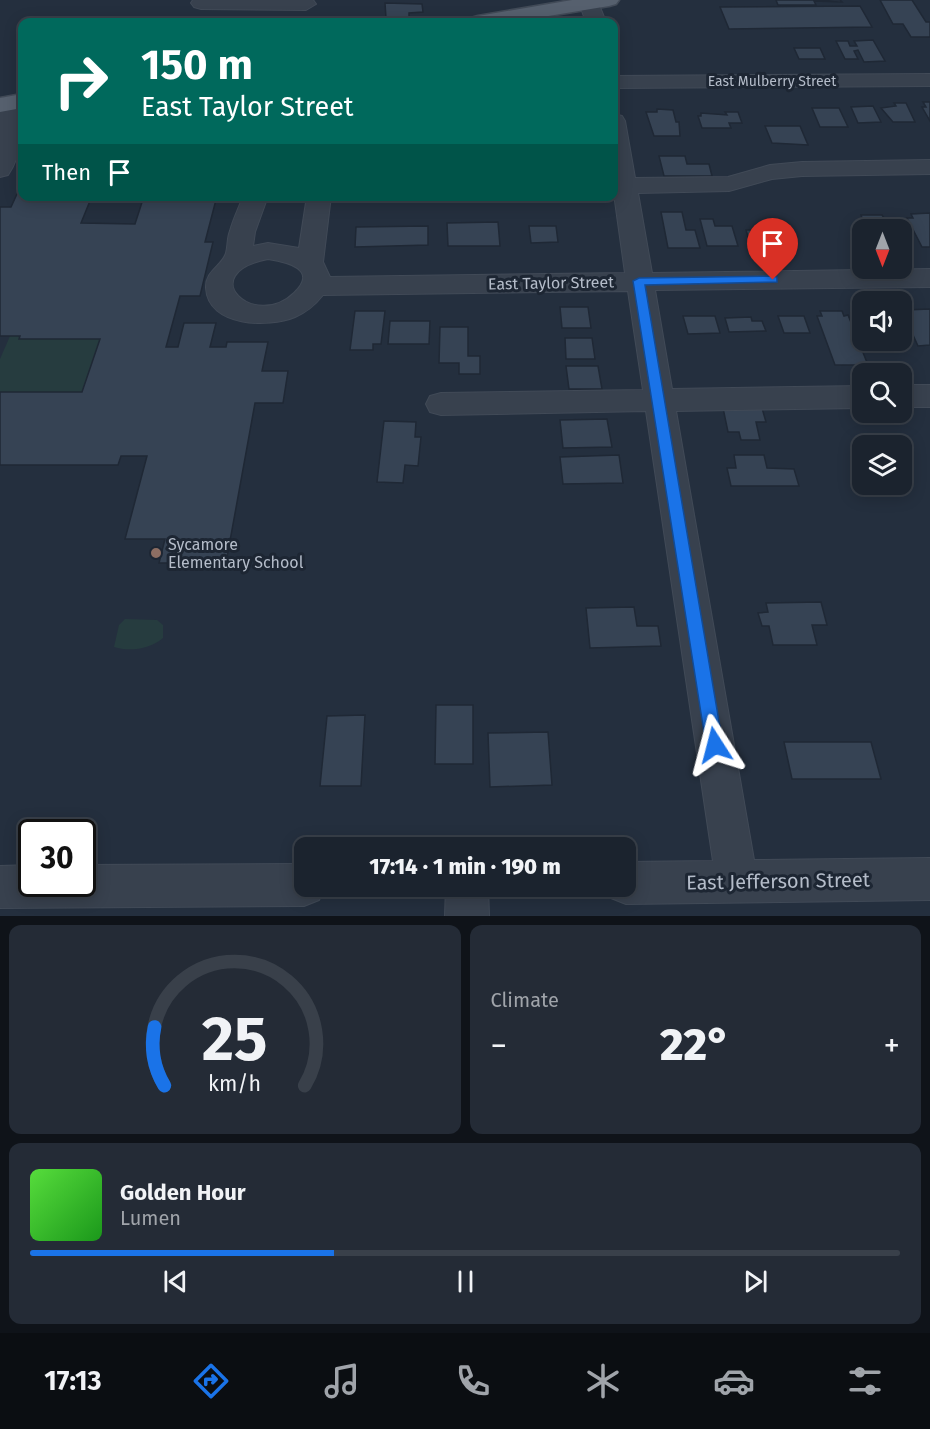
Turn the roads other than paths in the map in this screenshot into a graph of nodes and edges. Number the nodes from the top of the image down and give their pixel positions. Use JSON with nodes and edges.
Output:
{"nodes":[{"id":1,"x":177,"y":1,"type":"edge"},
{"id":2,"x":308,"y":9,"type":"edge"},
{"id":3,"x":598,"y":9,"type":"edge"},
{"id":4,"x":202,"y":13,"type":"edge"},
{"id":5,"x":515,"y":18,"type":"edge"},
{"id":6,"x":930,"y":80,"type":"edge"},
{"id":7,"x":618,"y":82,"type":"edge"},
{"id":8,"x":10,"y":104,"type":"edge"},
{"id":9,"x":618,"y":147,"type":"edge"},
{"id":10,"x":930,"y":168,"type":"edge"},
{"id":11,"x":0,"y":170,"type":"edge"},
{"id":12,"x":624,"y":186,"type":"junction"},
{"id":13,"x":254,"y":201,"type":"edge"},
{"id":14,"x":319,"y":201,"type":"edge"},
{"id":15,"x":238,"y":260,"type":"junction"},
{"id":16,"x":313,"y":274,"type":"junction"},
{"id":17,"x":930,"y":278,"type":"edge"},
{"id":18,"x":639,"y":281,"type":"junction"},
{"id":19,"x":912,"y":396,"type":"edge"},
{"id":20,"x":930,"y":396,"type":"edge"},
{"id":21,"x":852,"y":397,"type":"edge"},
{"id":22,"x":659,"y":401,"type":"junction"},
{"id":23,"x":441,"y":404,"type":"dead end"},
{"id":24,"x":930,"y":879,"type":"edge"},
{"id":25,"x":737,"y":882,"type":"junction"},
{"id":26,"x":636,"y":884,"type":"edge"},
{"id":27,"x":294,"y":885,"type":"edge"},
{"id":28,"x":0,"y":887,"type":"edge"},
{"id":29,"x":467,"y":897,"type":"edge"},
{"id":30,"x":467,"y":916,"type":"edge"}],
"edges":[{"from":1,"to":4,"type":"street"},
{"from":2,"to":4,"type":"street"},
{"from":3,"to":5,"type":"main road"},
{"from":6,"to":7,"type":"street","name":"East Mulberry Street"},
{"from":8,"to":11,"type":"street"},
{"from":9,"to":12,"type":"street"},
{"from":10,"to":12,"type":"street"},
{"from":12,"to":18,"type":"street"},
{"from":13,"to":15,"type":"street"},
{"from":14,"to":16,"type":"street"},
{"from":15,"to":16,"type":"street"},
{"from":15,"to":16,"type":"street"},
{"from":16,"to":18,"type":"street","name":"East Taylor Street"},
{"from":17,"to":18,"type":"street","name":"East Taylor Street"},
{"from":18,"to":22,"type":"street"},
{"from":19,"to":20,"type":"street"},
{"from":21,"to":22,"type":"street"},
{"from":22,"to":23,"type":"street"},
{"from":22,"to":25,"type":"street"},
{"from":24,"to":25,"type":"street","name":"East Jefferson Street"},
{"from":25,"to":26,"type":"street","name":"East Jefferson Street"},
{"from":27,"to":28,"type":"street"},
{"from":29,"to":30,"type":"street"}]}
